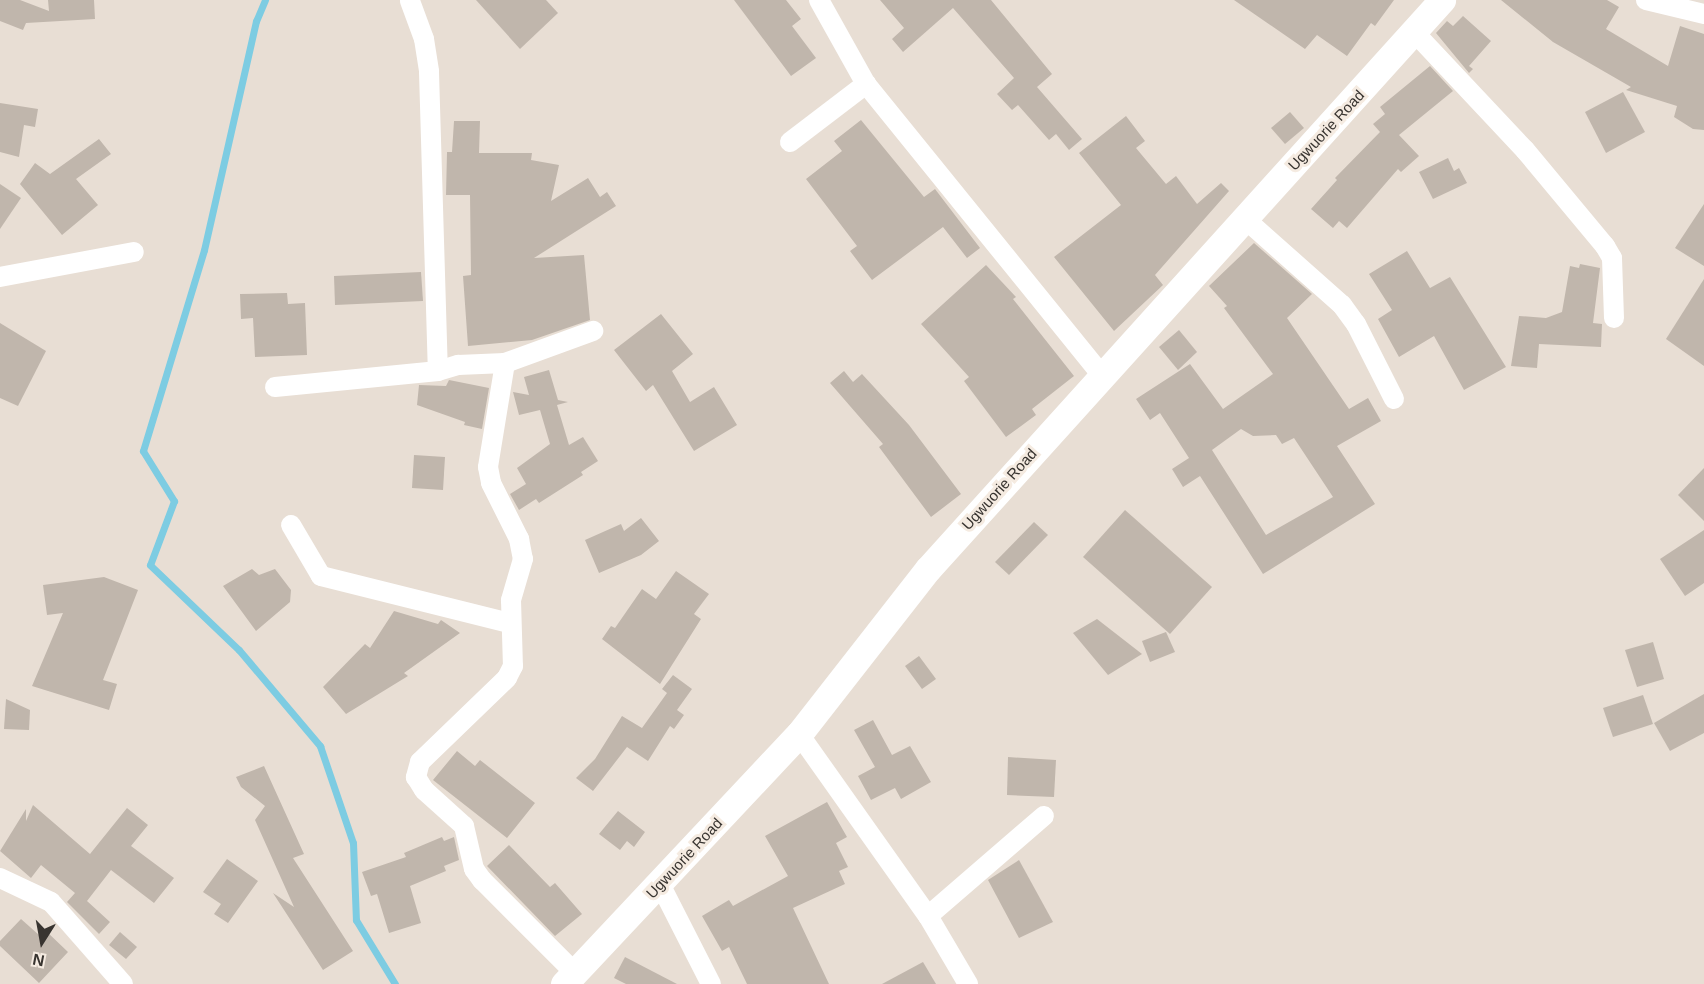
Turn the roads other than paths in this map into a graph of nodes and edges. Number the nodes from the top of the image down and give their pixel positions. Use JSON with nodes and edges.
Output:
{"nodes":[{"id":1,"x":819,"y":0,"type":"edge"},
{"id":2,"x":1442,"y":0,"type":"edge"},
{"id":3,"x":1646,"y":0,"type":"edge"},
{"id":4,"x":410,"y":1,"type":"edge"},
{"id":5,"x":1704,"y":14,"type":"edge"},
{"id":6,"x":1416,"y":34,"type":"junction"},
{"id":7,"x":866,"y":84,"type":"junction"},
{"id":8,"x":790,"y":142,"type":"dead end"},
{"id":9,"x":1244,"y":218,"type":"junction"},
{"id":10,"x":134,"y":252,"type":"dead end"},
{"id":11,"x":0,"y":277,"type":"edge"},
{"id":12,"x":1614,"y":318,"type":"dead end"},
{"id":13,"x":593,"y":331,"type":"dead end"},
{"id":14,"x":506,"y":363,"type":"junction"},
{"id":15,"x":438,"y":371,"type":"junction"},
{"id":16,"x":1101,"y":374,"type":"junction"},
{"id":17,"x":275,"y":387,"type":"dead end"},
{"id":18,"x":1394,"y":399,"type":"dead end"},
{"id":19,"x":291,"y":525,"type":"dead end"},
{"id":20,"x":510,"y":622,"type":"junction"},
{"id":21,"x":799,"y":734,"type":"junction"},
{"id":22,"x":1044,"y":816,"type":"dead end"},
{"id":23,"x":0,"y":878,"type":"edge"},
{"id":24,"x":660,"y":884,"type":"junction"},
{"id":25,"x":928,"y":916,"type":"junction"},
{"id":26,"x":569,"y":978,"type":"edge"},
{"id":27,"x":123,"y":984,"type":"edge"},
{"id":28,"x":711,"y":984,"type":"edge"},
{"id":29,"x":968,"y":984,"type":"edge"}],
"edges":[{"from":1,"to":7,"type":"street"},
{"from":2,"to":6,"type":"street","name":"Ugwuorie Road"},
{"from":3,"to":5,"type":"street"},
{"from":4,"to":15,"type":"street"},
{"from":6,"to":9,"type":"street","name":"Ugwuorie Road"},
{"from":6,"to":12,"type":"street"},
{"from":7,"to":8,"type":"street"},
{"from":7,"to":16,"type":"street"},
{"from":9,"to":16,"type":"street","name":"Ugwuorie Road"},
{"from":9,"to":18,"type":"street"},
{"from":10,"to":11,"type":"street"},
{"from":13,"to":14,"type":"street"},
{"from":14,"to":15,"type":"street"},
{"from":14,"to":20,"type":"street"},
{"from":15,"to":17,"type":"street"},
{"from":16,"to":21,"type":"street","name":"Ugwuorie Road"},
{"from":19,"to":20,"type":"street"},
{"from":20,"to":26,"type":"street"},
{"from":21,"to":24,"type":"street","name":"Ugwuorie Road"},
{"from":21,"to":25,"type":"street"},
{"from":22,"to":25,"type":"street"},
{"from":23,"to":27,"type":"street"},
{"from":24,"to":26,"type":"street","name":"Ugwuorie Road"},
{"from":24,"to":28,"type":"street"},
{"from":25,"to":29,"type":"street"}]}
